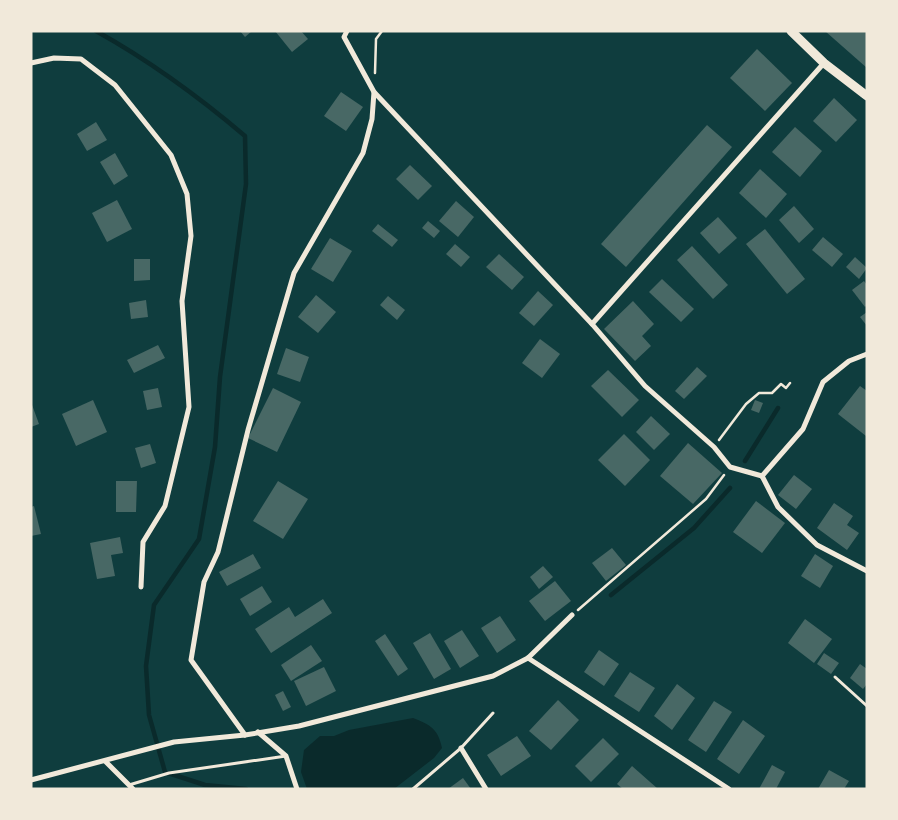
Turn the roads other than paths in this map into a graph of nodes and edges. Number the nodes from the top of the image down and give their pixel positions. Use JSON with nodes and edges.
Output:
{"nodes":[{"id":1,"x":347,"y":31,"type":"edge"},
{"id":2,"x":791,"y":31,"type":"edge"},
{"id":3,"x":31,"y":63,"type":"edge"},
{"id":4,"x":824,"y":63,"type":"junction"},
{"id":5,"x":374,"y":92,"type":"junction"},
{"id":6,"x":867,"y":96,"type":"edge"},
{"id":7,"x":592,"y":324,"type":"junction"},
{"id":8,"x":867,"y":354,"type":"edge"},
{"id":9,"x":762,"y":476,"type":"junction"},
{"id":10,"x":867,"y":571,"type":"edge"},
{"id":11,"x":141,"y":587,"type":"dead end"},
{"id":12,"x":572,"y":616,"type":"road end"},
{"id":13,"x":528,"y":658,"type":"junction"},
{"id":14,"x":835,"y":677,"type":"dead end"},
{"id":15,"x":867,"y":706,"type":"edge"},
{"id":16,"x":493,"y":713,"type":"dead end"},
{"id":17,"x":258,"y":732,"type":"junction"},
{"id":18,"x":245,"y":735,"type":"junction"},
{"id":19,"x":461,"y":748,"type":"junction"},
{"id":20,"x":286,"y":756,"type":"junction"},
{"id":21,"x":106,"y":762,"type":"junction"},
{"id":22,"x":31,"y":780,"type":"edge"},
{"id":23,"x":131,"y":787,"type":"edge"},
{"id":24,"x":297,"y":789,"type":"edge"},
{"id":25,"x":413,"y":789,"type":"edge"},
{"id":26,"x":486,"y":789,"type":"edge"},
{"id":27,"x":729,"y":789,"type":"edge"}],
"edges":[{"from":1,"to":5,"type":"street"},
{"from":2,"to":4,"type":"main road"},
{"from":3,"to":11,"type":"street"},
{"from":4,"to":6,"type":"main road"},
{"from":4,"to":7,"type":"street"},
{"from":5,"to":7,"type":"street"},
{"from":5,"to":18,"type":"street"},
{"from":7,"to":9,"type":"street"},
{"from":8,"to":9,"type":"street"},
{"from":9,"to":10,"type":"street"},
{"from":12,"to":13,"type":"street"},
{"from":13,"to":17,"type":"street"},
{"from":13,"to":27,"type":"street"},
{"from":14,"to":15,"type":"lane"},
{"from":16,"to":19,"type":"lane"},
{"from":17,"to":18,"type":"street"},
{"from":17,"to":20,"type":"street"},
{"from":18,"to":21,"type":"street"},
{"from":19,"to":25,"type":"lane"},
{"from":19,"to":26,"type":"street"},
{"from":20,"to":23,"type":"lane"},
{"from":20,"to":24,"type":"street"},
{"from":21,"to":22,"type":"street"},
{"from":21,"to":23,"type":"street"}]}
